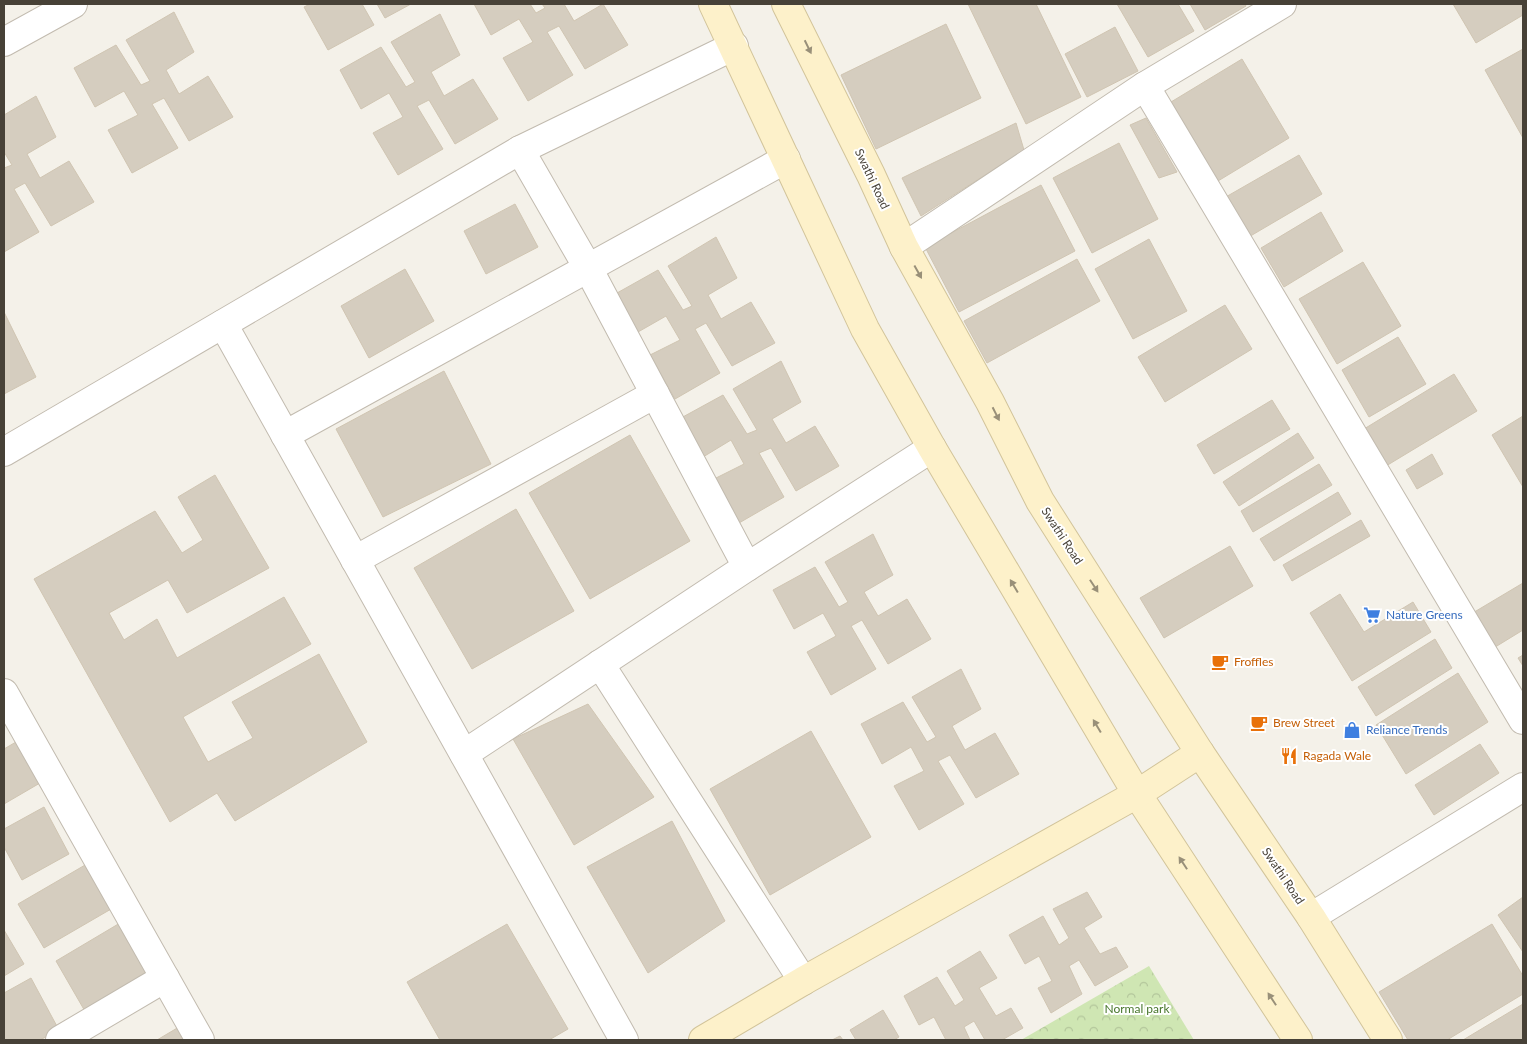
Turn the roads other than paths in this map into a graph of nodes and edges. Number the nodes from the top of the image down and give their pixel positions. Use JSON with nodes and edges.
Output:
{"nodes":[{"id":1,"x":73,"y":4,"type":"edge"},
{"id":2,"x":713,"y":4,"type":"edge"},
{"id":3,"x":788,"y":4,"type":"edge"},
{"id":4,"x":1282,"y":4,"type":"edge"},
{"id":5,"x":4,"y":42,"type":"edge"},
{"id":6,"x":734,"y":46,"type":"junction"},
{"id":7,"x":1145,"y":86,"type":"junction"},
{"id":8,"x":520,"y":150,"type":"junction"},
{"id":9,"x":786,"y":159,"type":"junction"},
{"id":10,"x":904,"y":247,"type":"junction"},
{"id":11,"x":588,"y":268,"type":"junction"},
{"id":12,"x":223,"y":324,"type":"junction"},
{"id":13,"x":655,"y":394,"type":"junction"},
{"id":14,"x":285,"y":435,"type":"junction"},
{"id":15,"x":932,"y":448,"type":"junction"},
{"id":16,"x":4,"y":452,"type":"edge"},
{"id":17,"x":355,"y":560,"type":"junction"},
{"id":18,"x":747,"y":567,"type":"junction"},
{"id":19,"x":600,"y":664,"type":"junction"},
{"id":20,"x":4,"y":694,"type":"edge"},
{"id":21,"x":1523,"y":720,"type":"edge"},
{"id":22,"x":1200,"y":752,"type":"junction"},
{"id":23,"x":464,"y":754,"type":"junction"},
{"id":24,"x":1523,"y":787,"type":"edge"},
{"id":25,"x":1137,"y":794,"type":"junction"},
{"id":26,"x":1311,"y":917,"type":"junction"},
{"id":27,"x":165,"y":978,"type":"junction"},
{"id":28,"x":804,"y":981,"type":"junction"},
{"id":29,"x":60,"y":1040,"type":"edge"},
{"id":30,"x":200,"y":1040,"type":"edge"},
{"id":31,"x":624,"y":1040,"type":"edge"},
{"id":32,"x":703,"y":1040,"type":"edge"},
{"id":33,"x":1298,"y":1040,"type":"edge"},
{"id":34,"x":1388,"y":1040,"type":"edge"}],
"edges":[{"from":1,"to":5,"type":"street"},
{"from":2,"to":6,"type":"street"},
{"from":3,"to":10,"type":"street","name":"Swathi Road","one_way":true},
{"from":4,"to":7,"type":"street"},
{"from":6,"to":8,"type":"street"},
{"from":6,"to":9,"type":"street"},
{"from":7,"to":10,"type":"street"},
{"from":7,"to":21,"type":"street"},
{"from":8,"to":11,"type":"street"},
{"from":8,"to":12,"type":"street"},
{"from":9,"to":11,"type":"street"},
{"from":9,"to":15,"type":"street"},
{"from":10,"to":22,"type":"street","name":"Swathi Road","one_way":true},
{"from":11,"to":13,"type":"street"},
{"from":11,"to":14,"type":"street"},
{"from":12,"to":14,"type":"street"},
{"from":12,"to":16,"type":"street"},
{"from":13,"to":17,"type":"street"},
{"from":13,"to":18,"type":"street"},
{"from":14,"to":17,"type":"street"},
{"from":15,"to":18,"type":"street"},
{"from":25,"to":15,"type":"street","one_way":true},
{"from":17,"to":23,"type":"street"},
{"from":18,"to":19,"type":"street"},
{"from":19,"to":23,"type":"street"},
{"from":19,"to":28,"type":"street"},
{"from":20,"to":27,"type":"street"},
{"from":22,"to":25,"type":"street"},
{"from":22,"to":26,"type":"street","name":"Swathi Road"},
{"from":23,"to":31,"type":"street"},
{"from":24,"to":26,"type":"street"},
{"from":25,"to":28,"type":"street"},
{"from":33,"to":25,"type":"street","one_way":true},
{"from":26,"to":34,"type":"street","name":"Swathi Road"},
{"from":27,"to":29,"type":"street"},
{"from":27,"to":30,"type":"street"},
{"from":28,"to":32,"type":"street"}]}
